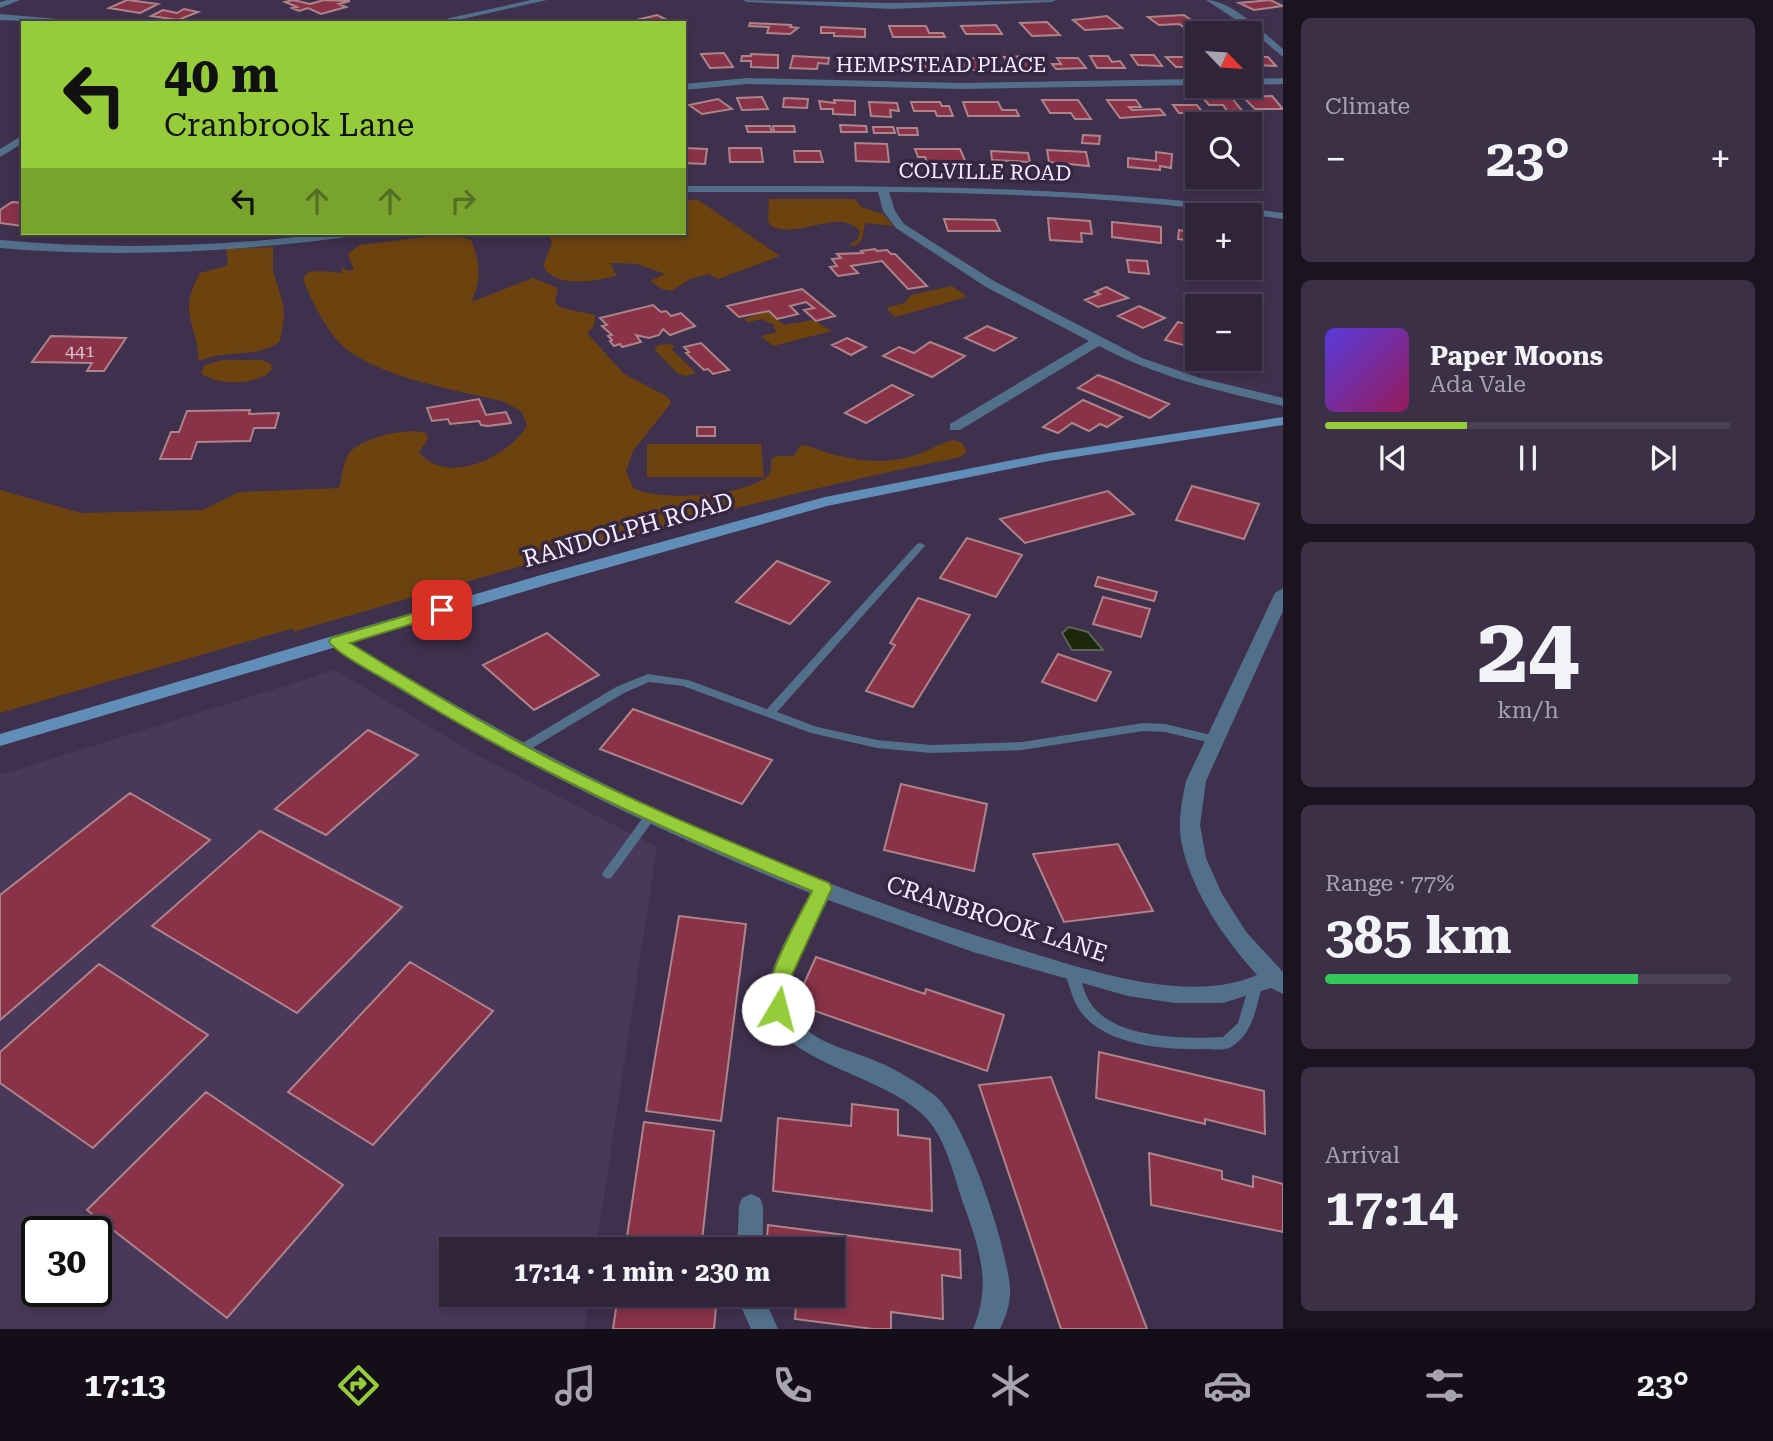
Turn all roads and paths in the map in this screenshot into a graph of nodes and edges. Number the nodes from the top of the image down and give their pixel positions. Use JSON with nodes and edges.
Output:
{"nodes":[{"id":1,"x":16,"y":0,"type":"edge"},
{"id":2,"x":542,"y":0,"type":"edge"},
{"id":3,"x":747,"y":0,"type":"edge"},
{"id":4,"x":1052,"y":0,"type":"edge"},
{"id":5,"x":1210,"y":0,"type":"edge"},
{"id":6,"x":825,"y":2,"type":"edge"},
{"id":7,"x":0,"y":5,"type":"edge"},
{"id":8,"x":0,"y":17,"type":"edge"},
{"id":9,"x":47,"y":21,"type":"edge"},
{"id":10,"x":441,"y":21,"type":"edge"},
{"id":11,"x":1283,"y":54,"type":"edge"},
{"id":12,"x":1283,"y":81,"type":"edge"},
{"id":13,"x":1185,"y":82,"type":"edge"},
{"id":14,"x":1262,"y":82,"type":"edge"},
{"id":15,"x":686,"y":87,"type":"edge"},
{"id":16,"x":21,"y":139,"type":"edge"},
{"id":17,"x":0,"y":154,"type":"edge"},
{"id":18,"x":686,"y":189,"type":"edge"},
{"id":19,"x":882,"y":189,"type":"junction"},
{"id":20,"x":1283,"y":216,"type":"edge"},
{"id":21,"x":335,"y":235,"type":"edge"},
{"id":22,"x":0,"y":244,"type":"edge"},
{"id":23,"x":1098,"y":341,"type":"junction"},
{"id":24,"x":1283,"y":402,"type":"edge"},
{"id":25,"x":1283,"y":421,"type":"edge"},
{"id":26,"x":955,"y":427,"type":"dead end"},
{"id":27,"x":919,"y":546,"type":"dead end"},
{"id":28,"x":1283,"y":593,"type":"edge"},
{"id":29,"x":337,"y":642,"type":"junction"},
{"id":30,"x":769,"y":714,"type":"junction"},
{"id":31,"x":0,"y":740,"type":"edge"},
{"id":32,"x":1215,"y":740,"type":"junction"},
{"id":33,"x":520,"y":750,"type":"junction"},
{"id":34,"x":651,"y":815,"type":"junction"},
{"id":35,"x":608,"y":874,"type":"dead end"},
{"id":36,"x":823,"y":888,"type":"junction"},
{"id":37,"x":1072,"y":973,"type":"junction"},
{"id":38,"x":1270,"y":983,"type":"edge"},
{"id":39,"x":751,"y":1206,"type":"dead end"},
{"id":40,"x":750,"y":1237,"type":"edge"},
{"id":41,"x":755,"y":1307,"type":"edge"},
{"id":42,"x":765,"y":1329,"type":"edge"},
{"id":43,"x":986,"y":1329,"type":"edge"}],
"edges":[{"from":1,"to":7,"type":"street"},
{"from":2,"to":10,"type":"street"},
{"from":3,"to":6,"type":"street"},
{"from":4,"to":6,"type":"street"},
{"from":5,"to":11,"type":"street"},
{"from":8,"to":9,"type":"street"},
{"from":12,"to":14,"type":"street"},
{"from":13,"to":15,"type":"street","name":"HEMPSTEAD PLACE"},
{"from":16,"to":17,"type":"street"},
{"from":18,"to":19,"type":"street","name":"COLVILLE ROAD"},
{"from":19,"to":20,"type":"street","name":"COLVILLE ROAD"},
{"from":19,"to":23,"type":"street"},
{"from":21,"to":22,"type":"street"},
{"from":23,"to":24,"type":"street"},
{"from":23,"to":26,"type":"street"},
{"from":25,"to":29,"type":"main road","name":"RANDOLPH ROAD"},
{"from":27,"to":30,"type":"lane"},
{"from":28,"to":32,"type":"street"},
{"from":29,"to":31,"type":"main road","name":"RANDOLPH ROAD"},
{"from":29,"to":33,"type":"street","name":"CRANBROOK LANE"},
{"from":30,"to":32,"type":"lane"},
{"from":30,"to":33,"type":"lane"},
{"from":32,"to":38,"type":"street"},
{"from":33,"to":34,"type":"street","name":"CRANBROOK LANE"},
{"from":34,"to":35,"type":"lane"},
{"from":34,"to":36,"type":"street","name":"CRANBROOK LANE"},
{"from":36,"to":37,"type":"street","name":"CRANBROOK LANE"},
{"from":36,"to":43,"type":"street"},
{"from":37,"to":38,"type":"street","name":"CRANBROOK LANE"},
{"from":37,"to":38,"type":"lane"},
{"from":39,"to":40,"type":"street"},
{"from":41,"to":42,"type":"street"}]}
